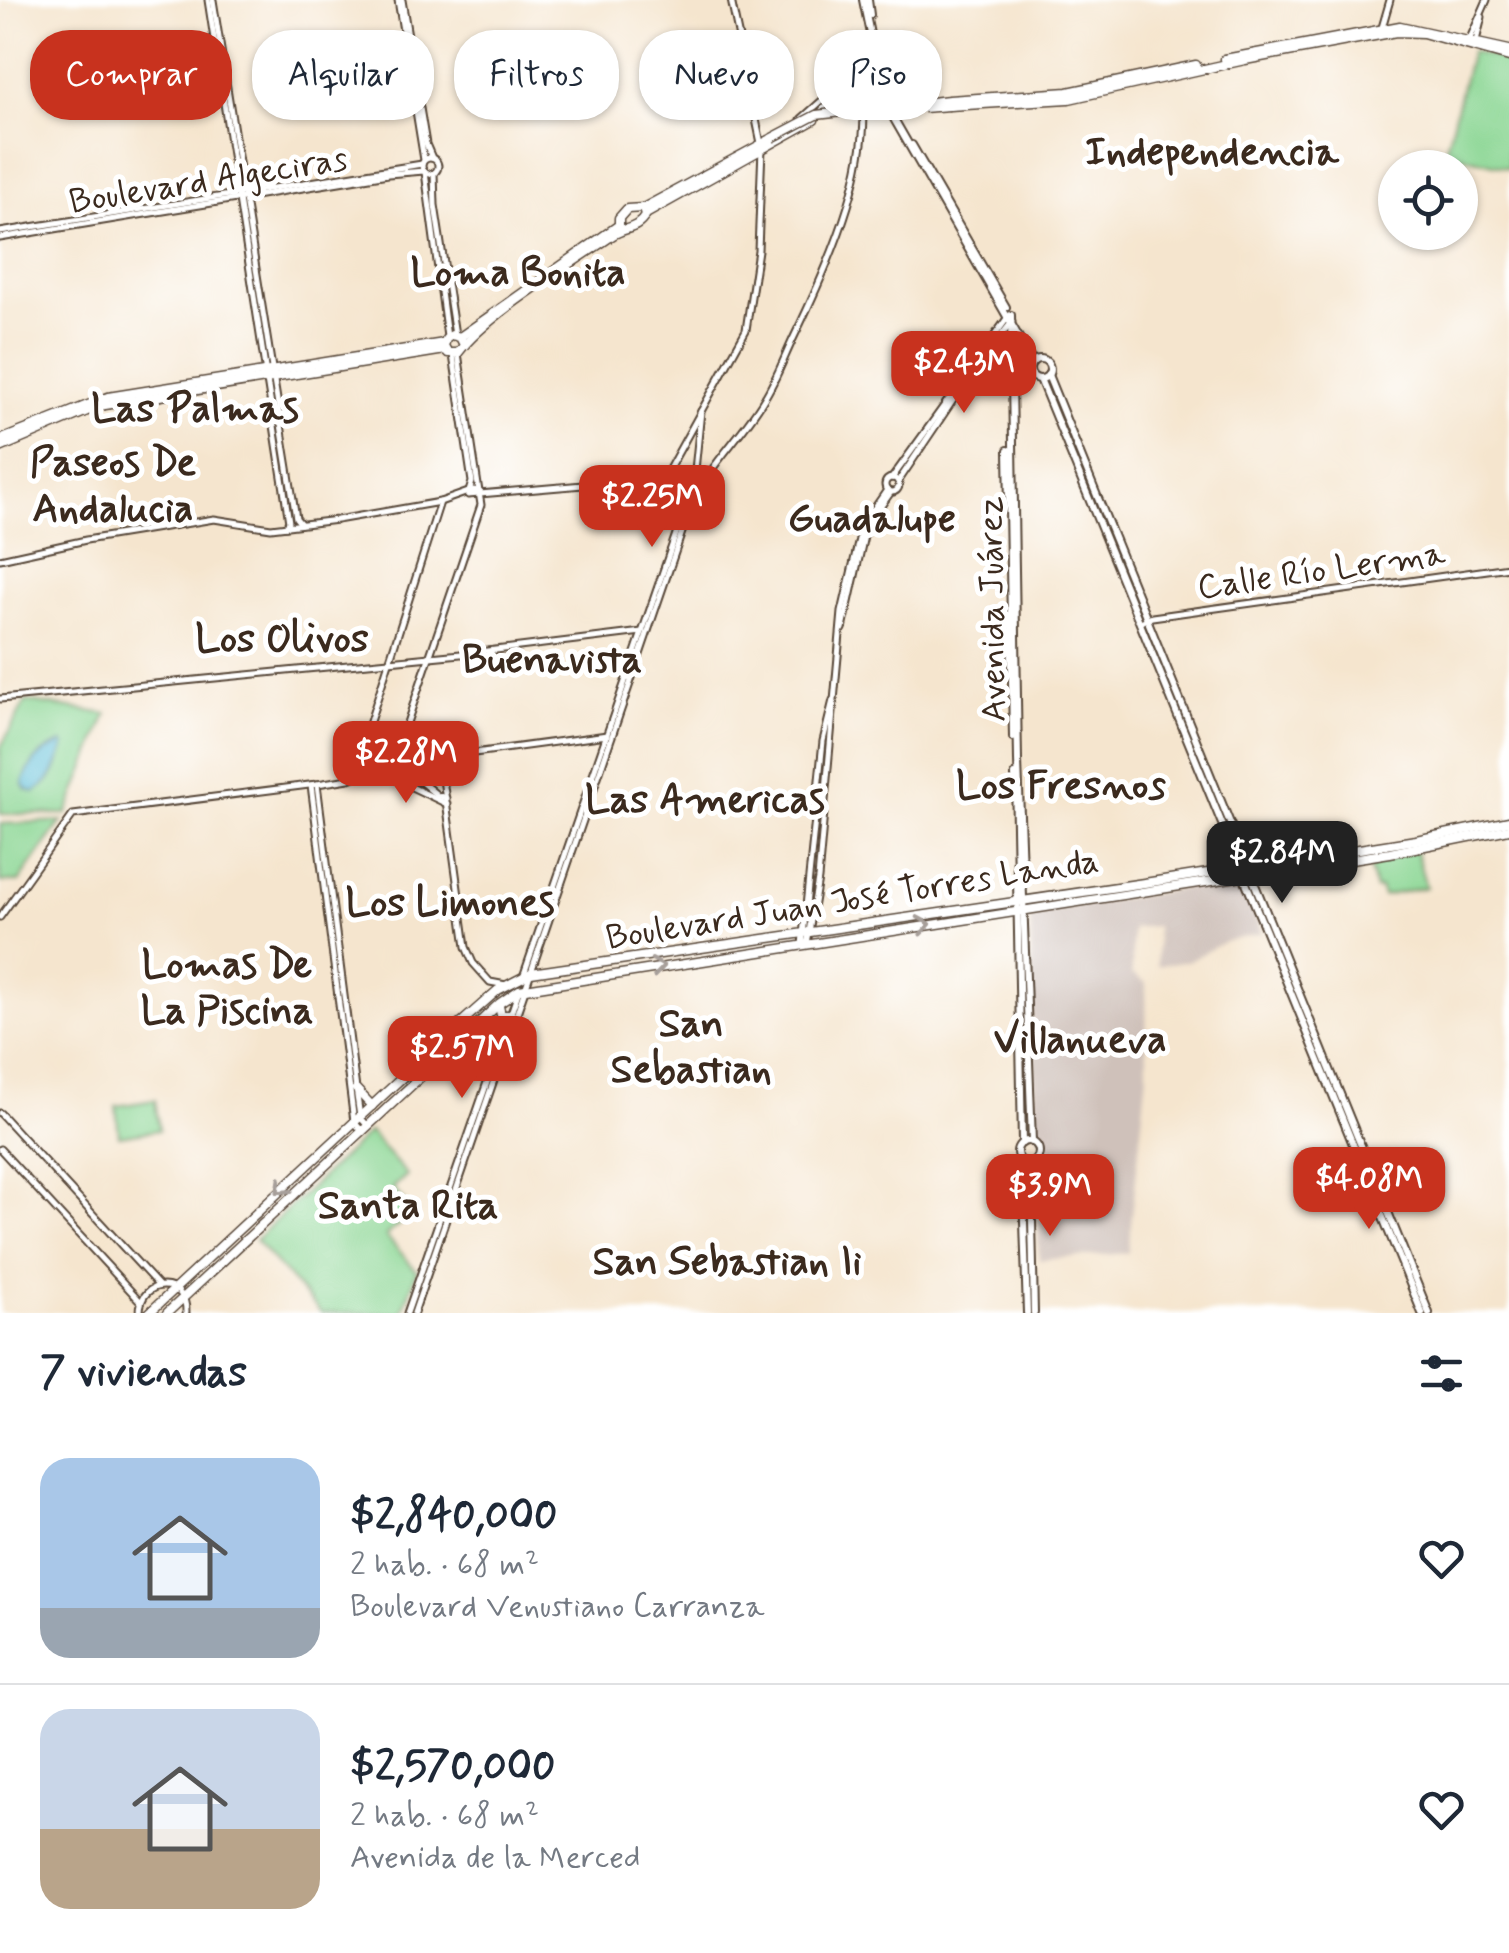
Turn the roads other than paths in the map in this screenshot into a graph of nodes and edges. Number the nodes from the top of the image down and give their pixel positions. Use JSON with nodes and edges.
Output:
{"nodes":[{"id":1,"x":210,"y":0,"type":"edge"},
{"id":2,"x":400,"y":0,"type":"edge"},
{"id":3,"x":732,"y":0,"type":"edge"},
{"id":4,"x":865,"y":0,"type":"edge"},
{"id":5,"x":1390,"y":0,"type":"edge"},
{"id":6,"x":1487,"y":0,"type":"edge"},
{"id":7,"x":1384,"y":16,"type":"junction"},
{"id":8,"x":1400,"y":26,"type":"junction"},
{"id":9,"x":871,"y":30,"type":"edge"},
{"id":10,"x":1380,"y":31,"type":"junction"},
{"id":11,"x":1472,"y":44,"type":"junction"},
{"id":12,"x":1509,"y":53,"type":"edge"},
{"id":13,"x":949,"y":103,"type":"junction"},
{"id":14,"x":814,"y":109,"type":"edge"},
{"id":15,"x":814,"y":119,"type":"edge"},
{"id":16,"x":863,"y":120,"type":"edge"},
{"id":17,"x":895,"y":120,"type":"edge"},
{"id":18,"x":900,"y":120,"type":"edge"},
{"id":19,"x":811,"y":122,"type":"junction"},
{"id":20,"x":762,"y":145,"type":"junction"},
{"id":21,"x":432,"y":158,"type":"junction"},
{"id":22,"x":424,"y":167,"type":"junction"},
{"id":23,"x":434,"y":172,"type":"junction"},
{"id":24,"x":242,"y":197,"type":"junction"},
{"id":25,"x":644,"y":211,"type":"junction"},
{"id":26,"x":620,"y":227,"type":"junction"},
{"id":27,"x":0,"y":235,"type":"edge"},
{"id":28,"x":1010,"y":321,"type":"junction"},
{"id":29,"x":453,"y":344,"type":"junction"},
{"id":30,"x":1033,"y":364,"type":"junction"},
{"id":31,"x":270,"y":374,"type":"junction"},
{"id":32,"x":1010,"y":374,"type":"junction"},
{"id":33,"x":1044,"y":377,"type":"junction"},
{"id":34,"x":700,"y":411,"type":"junction"},
{"id":35,"x":0,"y":444,"type":"edge"},
{"id":36,"x":663,"y":480,"type":"junction"},
{"id":37,"x":694,"y":480,"type":"junction"},
{"id":38,"x":895,"y":480,"type":"junction"},
{"id":39,"x":704,"y":482,"type":"junction"},
{"id":40,"x":889,"y":491,"type":"junction"},
{"id":41,"x":480,"y":492,"type":"junction"},
{"id":42,"x":468,"y":494,"type":"junction"},
{"id":43,"x":440,"y":502,"type":"junction"},
{"id":44,"x":293,"y":523,"type":"junction"},
{"id":45,"x":0,"y":559,"type":"edge"},
{"id":46,"x":1509,"y":568,"type":"edge"},
{"id":47,"x":1143,"y":621,"type":"junction"},
{"id":48,"x":642,"y":632,"type":"junction"},
{"id":49,"x":429,"y":656,"type":"junction"},
{"id":50,"x":390,"y":660,"type":"junction"},
{"id":51,"x":0,"y":699,"type":"edge"},
{"id":52,"x":607,"y":735,"type":"junction"},
{"id":53,"x":440,"y":757,"type":"junction"},
{"id":54,"x":359,"y":762,"type":"junction"},
{"id":55,"x":395,"y":763,"type":"junction"},
{"id":56,"x":375,"y":769,"type":"junction"},
{"id":57,"x":352,"y":778,"type":"junction"},
{"id":58,"x":314,"y":784,"type":"junction"},
{"id":59,"x":447,"y":801,"type":"junction"},
{"id":60,"x":1509,"y":821,"type":"edge"},
{"id":61,"x":1509,"y":829,"type":"edge"},
{"id":62,"x":1244,"y":870,"type":"junction"},
{"id":63,"x":1020,"y":906,"type":"junction"},
{"id":64,"x":0,"y":917,"type":"edge"},
{"id":65,"x":885,"y":919,"type":"junction"},
{"id":66,"x":841,"y":930,"type":"dead end"},
{"id":67,"x":807,"y":932,"type":"junction"},
{"id":68,"x":804,"y":944,"type":"junction"},
{"id":69,"x":621,"y":961,"type":"junction"},
{"id":70,"x":610,"y":962,"type":"junction"},
{"id":71,"x":530,"y":971,"type":"junction"},
{"id":72,"x":622,"y":972,"type":"junction"},
{"id":73,"x":610,"y":974,"type":"junction"},
{"id":74,"x":490,"y":982,"type":"junction"},
{"id":75,"x":506,"y":985,"type":"junction"},
{"id":76,"x":522,"y":989,"type":"junction"},
{"id":77,"x":488,"y":999,"type":"junction"},
{"id":78,"x":500,"y":1003,"type":"junction"},
{"id":79,"x":511,"y":1014,"type":"junction"},
{"id":80,"x":356,"y":1090,"type":"junction"},
{"id":81,"x":372,"y":1106,"type":"junction"},
{"id":82,"x":0,"y":1113,"type":"edge"},
{"id":83,"x":357,"y":1119,"type":"junction"},
{"id":84,"x":365,"y":1129,"type":"junction"},
{"id":85,"x":1032,"y":1142,"type":"junction"},
{"id":86,"x":1022,"y":1144,"type":"junction"},
{"id":87,"x":0,"y":1150,"type":"edge"},
{"id":88,"x":1035,"y":1160,"type":"junction"},
{"id":89,"x":1022,"y":1161,"type":"junction"},
{"id":90,"x":158,"y":1285,"type":"junction"},
{"id":91,"x":176,"y":1288,"type":"junction"},
{"id":92,"x":184,"y":1298,"type":"junction"},
{"id":93,"x":140,"y":1302,"type":"junction"},
{"id":94,"x":140,"y":1313,"type":"edge"},
{"id":95,"x":149,"y":1313,"type":"edge"},
{"id":96,"x":167,"y":1313,"type":"edge"},
{"id":97,"x":186,"y":1313,"type":"edge"},
{"id":98,"x":410,"y":1313,"type":"edge"},
{"id":99,"x":1030,"y":1313,"type":"edge"},
{"id":100,"x":1426,"y":1313,"type":"edge"}],
"edges":[{"from":1,"to":24,"type":"street"},
{"from":2,"to":21,"type":"street"},
{"from":2,"to":22,"type":"street"},
{"from":3,"to":20,"type":"street"},
{"from":4,"to":9,"type":"main road"},
{"from":5,"to":7,"type":"street"},
{"from":6,"to":11,"type":"street"},
{"from":7,"to":8,"type":"main road"},
{"from":7,"to":10,"type":"street"},
{"from":8,"to":10,"type":"main road"},
{"from":8,"to":11,"type":"main road"},
{"from":10,"to":11,"type":"main road"},
{"from":10,"to":13,"type":"main road"},
{"from":11,"to":12,"type":"main road"},
{"from":13,"to":19,"type":"main road","bridge":true},
{"from":13,"to":20,"type":"main road","bridge":true},
{"from":14,"to":20,"type":"street"},
{"from":15,"to":19,"type":"street"},
{"from":16,"to":39,"type":"street"},
{"from":17,"to":28,"type":"main road"},
{"from":18,"to":28,"type":"main road"},
{"from":19,"to":20,"type":"main road"},
{"from":20,"to":25,"type":"main road"},
{"from":20,"to":34,"type":"street"},
{"from":21,"to":22,"type":"street"},
{"from":21,"to":23,"type":"street"},
{"from":22,"to":23,"type":"street"},
{"from":22,"to":24,"type":"street","name":"Boulevard Algeciras"},
{"from":22,"to":29,"type":"street"},
{"from":23,"to":29,"type":"street"},
{"from":24,"to":27,"type":"street","name":"Boulevard Algeciras"},
{"from":24,"to":31,"type":"street"},
{"from":25,"to":26,"type":"main road"},
{"from":25,"to":26,"type":"main road"},
{"from":26,"to":29,"type":"main road"},
{"from":28,"to":30,"type":"main road"},
{"from":28,"to":32,"type":"main road","name":"Avenida Juárez"},
{"from":28,"to":38,"type":"street"},
{"from":28,"to":63,"type":"main road","name":"Avenida Juárez"},
{"from":29,"to":31,"type":"main road"},
{"from":29,"to":41,"type":"street"},
{"from":29,"to":42,"type":"street"},
{"from":30,"to":32,"type":"main road"},
{"from":30,"to":33,"type":"main road"},
{"from":30,"to":33,"type":"main road"},
{"from":31,"to":35,"type":"main road"},
{"from":31,"to":44,"type":"street"},
{"from":32,"to":63,"type":"main road","name":"Avenida Juárez"},
{"from":33,"to":47,"type":"main road"},
{"from":34,"to":36,"type":"street"},
{"from":34,"to":37,"type":"street"},
{"from":36,"to":37,"type":"street"},
{"from":36,"to":41,"type":"street"},
{"from":37,"to":39,"type":"street"},
{"from":37,"to":48,"type":"street"},
{"from":38,"to":40,"type":"street"},
{"from":38,"to":40,"type":"street"},
{"from":39,"to":71,"type":"street"},
{"from":40,"to":67,"type":"street"},
{"from":41,"to":42,"type":"street"},
{"from":41,"to":49,"type":"street"},
{"from":42,"to":43,"type":"street"},
{"from":43,"to":44,"type":"street"},
{"from":43,"to":50,"type":"street"},
{"from":44,"to":45,"type":"street"},
{"from":46,"to":47,"type":"street","name":"Calle Río Lerma"},
{"from":47,"to":62,"type":"main road"},
{"from":48,"to":49,"type":"street"},
{"from":48,"to":52,"type":"street"},
{"from":49,"to":50,"type":"street"},
{"from":49,"to":55,"type":"street"},
{"from":50,"to":51,"type":"street"},
{"from":50,"to":54,"type":"street"},
{"from":52,"to":53,"type":"street"},
{"from":52,"to":71,"type":"street"},
{"from":53,"to":55,"type":"street"},
{"from":53,"to":59,"type":"street"},
{"from":54,"to":56,"type":"street"},
{"from":54,"to":57,"type":"street"},
{"from":55,"to":56,"type":"street"},
{"from":55,"to":59,"type":"street"},
{"from":56,"to":57,"type":"street"},
{"from":56,"to":59,"type":"street"},
{"from":57,"to":58,"type":"street"},
{"from":58,"to":64,"type":"street"},
{"from":58,"to":80,"type":"street"},
{"from":58,"to":83,"type":"street"},
{"from":59,"to":74,"type":"street"},
{"from":60,"to":62,"type":"main road","name":"Boulevard Juan José Torres Landa"},
{"from":61,"to":62,"type":"main road","name":"Boulevard Juan José Torres Landa"},
{"from":62,"to":63,"type":"main road","name":"Boulevard Juan José Torres Landa"},
{"from":62,"to":100,"type":"main road"},
{"from":63,"to":65,"type":"main road","name":"Boulevard Juan José Torres Landa"},
{"from":68,"to":63,"type":"main road","name":"Boulevard Juan José Torres Landa","one_way":true},
{"from":63,"to":85,"type":"main road","name":"Avenida Juárez"},
{"from":63,"to":86,"type":"main road","name":"Avenida Juárez"},
{"from":65,"to":66,"type":"main road"},
{"from":65,"to":67,"type":"main road","name":"Boulevard Juan José Torres Landa"},
{"from":67,"to":68,"type":"street"},
{"from":67,"to":69,"type":"main road","name":"Boulevard Juan José Torres Landa"},
{"from":72,"to":68,"type":"main road","name":"Boulevard Juan José Torres Landa","one_way":true},
{"from":69,"to":70,"type":"main road","name":"Boulevard Juan José Torres Landa"},
{"from":69,"to":72,"type":"main road"},
{"from":70,"to":71,"type":"main road","name":"Boulevard Juan José Torres Landa"},
{"from":70,"to":73,"type":"main road"},
{"from":71,"to":75,"type":"main road","name":"Boulevard Juan José Torres Landa"},
{"from":71,"to":76,"type":"street"},
{"from":72,"to":73,"type":"main road","name":"Boulevard Juan José Torres Landa"},
{"from":73,"to":76,"type":"main road","name":"Boulevard Juan José Torres Landa"},
{"from":74,"to":75,"type":"street"},
{"from":74,"to":77,"type":"street"},
{"from":75,"to":77,"type":"main road","name":"Boulevard Juan José Torres Landa"},
{"from":76,"to":78,"type":"main road","name":"Boulevard Juan José Torres Landa"},
{"from":76,"to":79,"type":"street"},
{"from":76,"to":98,"type":"street"},
{"from":77,"to":81,"type":"main road","name":"Boulevard Juan José Torres Landa"},
{"from":78,"to":79,"type":"main road"},
{"from":78,"to":84,"type":"main road","name":"Boulevard Juan José Torres Landa"},
{"from":79,"to":98,"type":"street"},
{"from":80,"to":81,"type":"main road"},
{"from":80,"to":83,"type":"street"},
{"from":81,"to":83,"type":"main road","name":"Boulevard Juan José Torres Landa"},
{"from":82,"to":90,"type":"street"},
{"from":83,"to":84,"type":"street"},
{"from":83,"to":91,"type":"main road","name":"Boulevard Juan José Torres Landa","one_way":true},
{"from":84,"to":92,"type":"main road","name":"Boulevard Juan José Torres Landa"},
{"from":85,"to":86,"type":"main road"},
{"from":85,"to":88,"type":"main road"},
{"from":86,"to":89,"type":"main road"},
{"from":87,"to":93,"type":"street"},
{"from":88,"to":89,"type":"main road"},
{"from":88,"to":99,"type":"main road"},
{"from":89,"to":99,"type":"main road"},
{"from":90,"to":91,"type":"street"},
{"from":90,"to":93,"type":"street"},
{"from":91,"to":92,"type":"street"},
{"from":91,"to":95,"type":"main road","name":"Boulevard Juan José Torres Landa"},
{"from":92,"to":96,"type":"main road","name":"Boulevard Juan José Torres Landa"},
{"from":92,"to":97,"type":"street"},
{"from":93,"to":94,"type":"street"}]}
